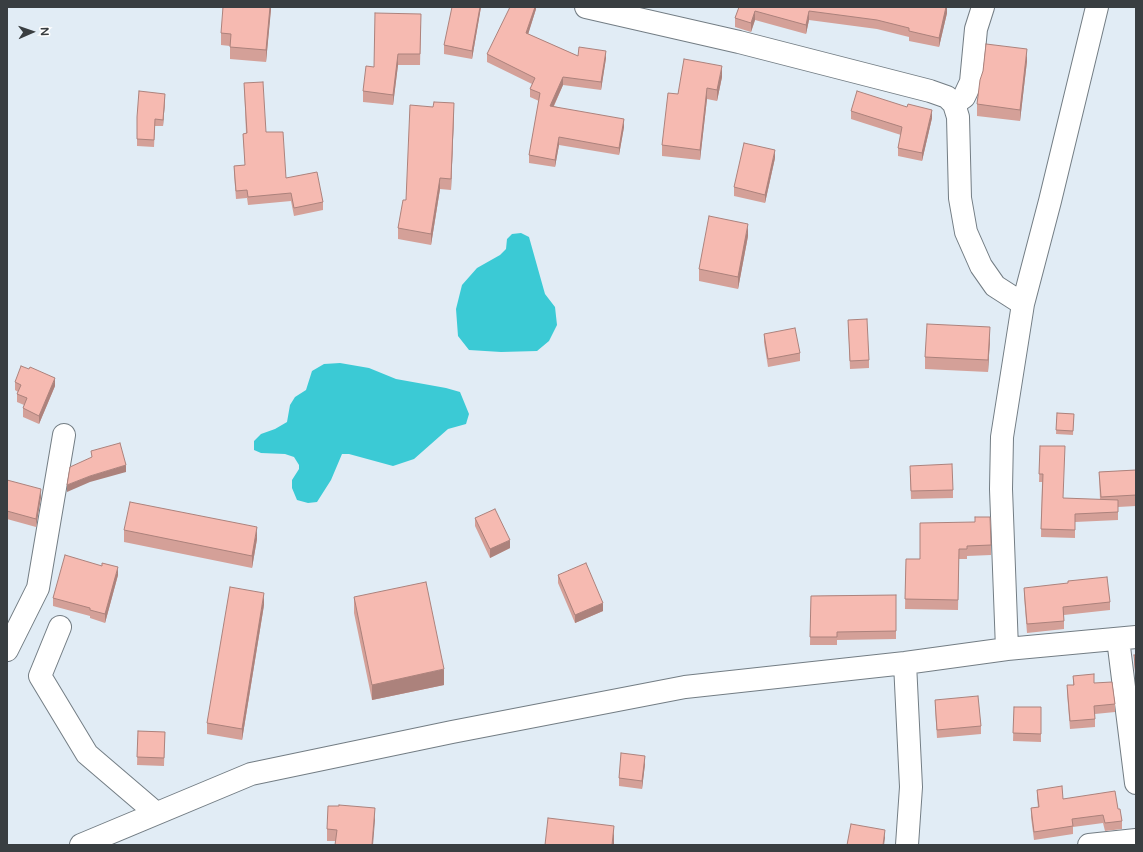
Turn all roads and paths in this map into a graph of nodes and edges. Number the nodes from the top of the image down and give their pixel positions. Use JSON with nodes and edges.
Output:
{"nodes":[{"id":1,"x":586,"y":7,"type":"edge"},
{"id":2,"x":983,"y":7,"type":"edge"},
{"id":3,"x":1097,"y":7,"type":"edge"},
{"id":4,"x":954,"y":104,"type":"junction"},
{"id":5,"x":1023,"y":304,"type":"junction"},
{"id":6,"x":64,"y":435,"type":"dead end"},
{"id":7,"x":60,"y":627,"type":"dead end"},
{"id":8,"x":1127,"y":638,"type":"edge"},
{"id":9,"x":1007,"y":649,"type":"junction"},
{"id":10,"x":7,"y":650,"type":"edge"},
{"id":11,"x":905,"y":663,"type":"junction"},
{"id":12,"x":1136,"y":783,"type":"edge"},
{"id":13,"x":156,"y":813,"type":"junction"},
{"id":14,"x":1136,"y":840,"type":"edge"},
{"id":15,"x":81,"y":845,"type":"edge"},
{"id":16,"x":907,"y":845,"type":"edge"},
{"id":17,"x":1089,"y":845,"type":"edge"}],
"edges":[{"from":1,"to":4,"type":"street"},
{"from":2,"to":4,"type":"street"},
{"from":3,"to":5,"type":"street"},
{"from":4,"to":5,"type":"street"},
{"from":5,"to":9,"type":"street"},
{"from":6,"to":10,"type":"street"},
{"from":7,"to":13,"type":"street"},
{"from":8,"to":9,"type":"street"},
{"from":8,"to":12,"type":"street"},
{"from":9,"to":11,"type":"street"},
{"from":11,"to":13,"type":"street"},
{"from":11,"to":16,"type":"street"},
{"from":13,"to":15,"type":"street"},
{"from":14,"to":17,"type":"street"}]}
